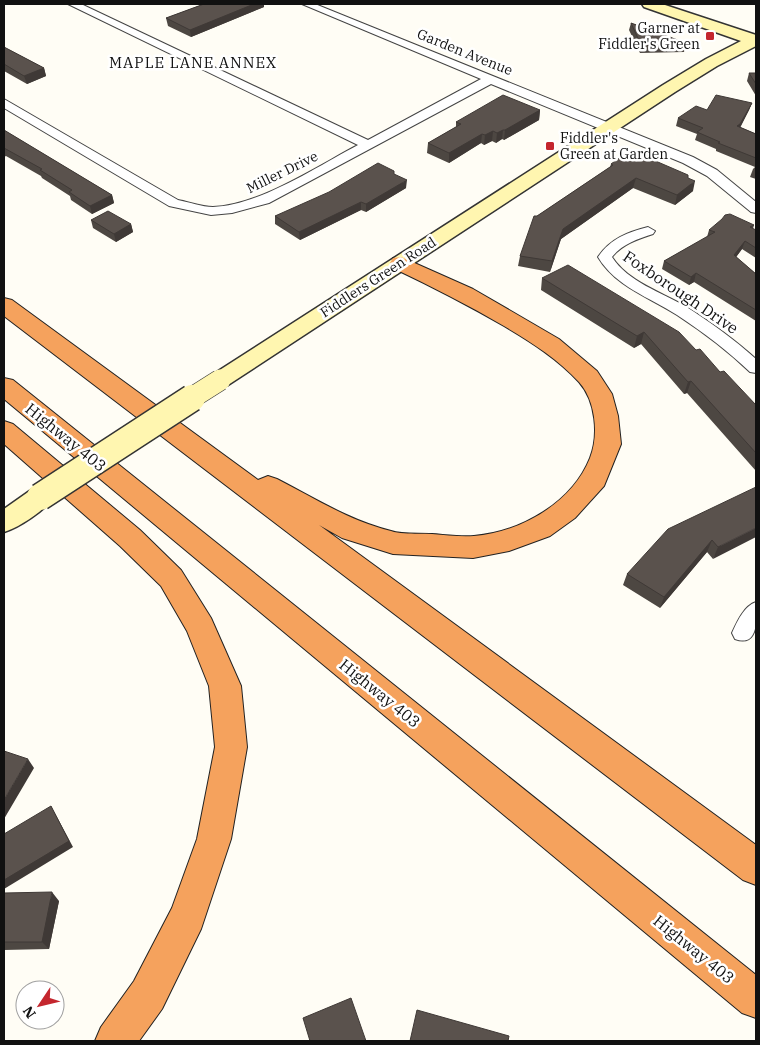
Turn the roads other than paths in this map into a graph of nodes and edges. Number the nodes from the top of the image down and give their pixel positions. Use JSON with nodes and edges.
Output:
{"nodes":[{"id":1,"x":73,"y":4,"type":"edge"},
{"id":2,"x":307,"y":4,"type":"edge"},
{"id":3,"x":649,"y":4,"type":"edge"},
{"id":4,"x":756,"y":40,"type":"edge"},
{"id":5,"x":491,"y":79,"type":"junction"},
{"id":6,"x":4,"y":103,"type":"edge"},
{"id":7,"x":612,"y":127,"type":"junction"},
{"id":8,"x":369,"y":145,"type":"junction"},
{"id":9,"x":756,"y":210,"type":"edge"},
{"id":10,"x":648,"y":231,"type":"dead end"},
{"id":11,"x":401,"y":263,"type":"junction"},
{"id":12,"x":4,"y":305,"type":"edge"},
{"id":13,"x":756,"y":368,"type":"edge"},
{"id":14,"x":4,"y":386,"type":"edge"},
{"id":15,"x":4,"y":430,"type":"edge"},
{"id":16,"x":189,"y":444,"type":"junction"},
{"id":17,"x":4,"y":522,"type":"edge"},
{"id":18,"x":756,"y":610,"type":"edge"},
{"id":19,"x":742,"y":633,"type":"dead end"},
{"id":20,"x":756,"y":867,"type":"edge"},
{"id":21,"x":756,"y":999,"type":"edge"},
{"id":22,"x":116,"y":1041,"type":"edge"}],
"edges":[{"from":1,"to":8,"type":"street"},
{"from":2,"to":5,"type":"street","name":"Garden Avenue"},
{"from":3,"to":4,"type":"main road"},
{"from":4,"to":7,"type":"main road","name":"Fiddlers Green Road"},
{"from":5,"to":7,"type":"street","name":"Garden Avenue"},
{"from":5,"to":8,"type":"street","name":"Miller Drive"},
{"from":6,"to":8,"type":"street","name":"Miller Drive"},
{"from":7,"to":9,"type":"street","name":"Garden Avenue"},
{"from":7,"to":11,"type":"main road","name":"Fiddlers Green Road"},
{"from":10,"to":13,"type":"street","name":"Foxborough Drive"},
{"from":11,"to":16,"type":"highway"},
{"from":11,"to":17,"type":"main road","name":"Fiddlers Green Road","bridge":true},
{"from":12,"to":16,"type":"highway"},
{"from":14,"to":21,"type":"highway","name":"Highway 403"},
{"from":15,"to":22,"type":"highway"},
{"from":16,"to":20,"type":"highway"},
{"from":18,"to":19,"type":"street"}]}
